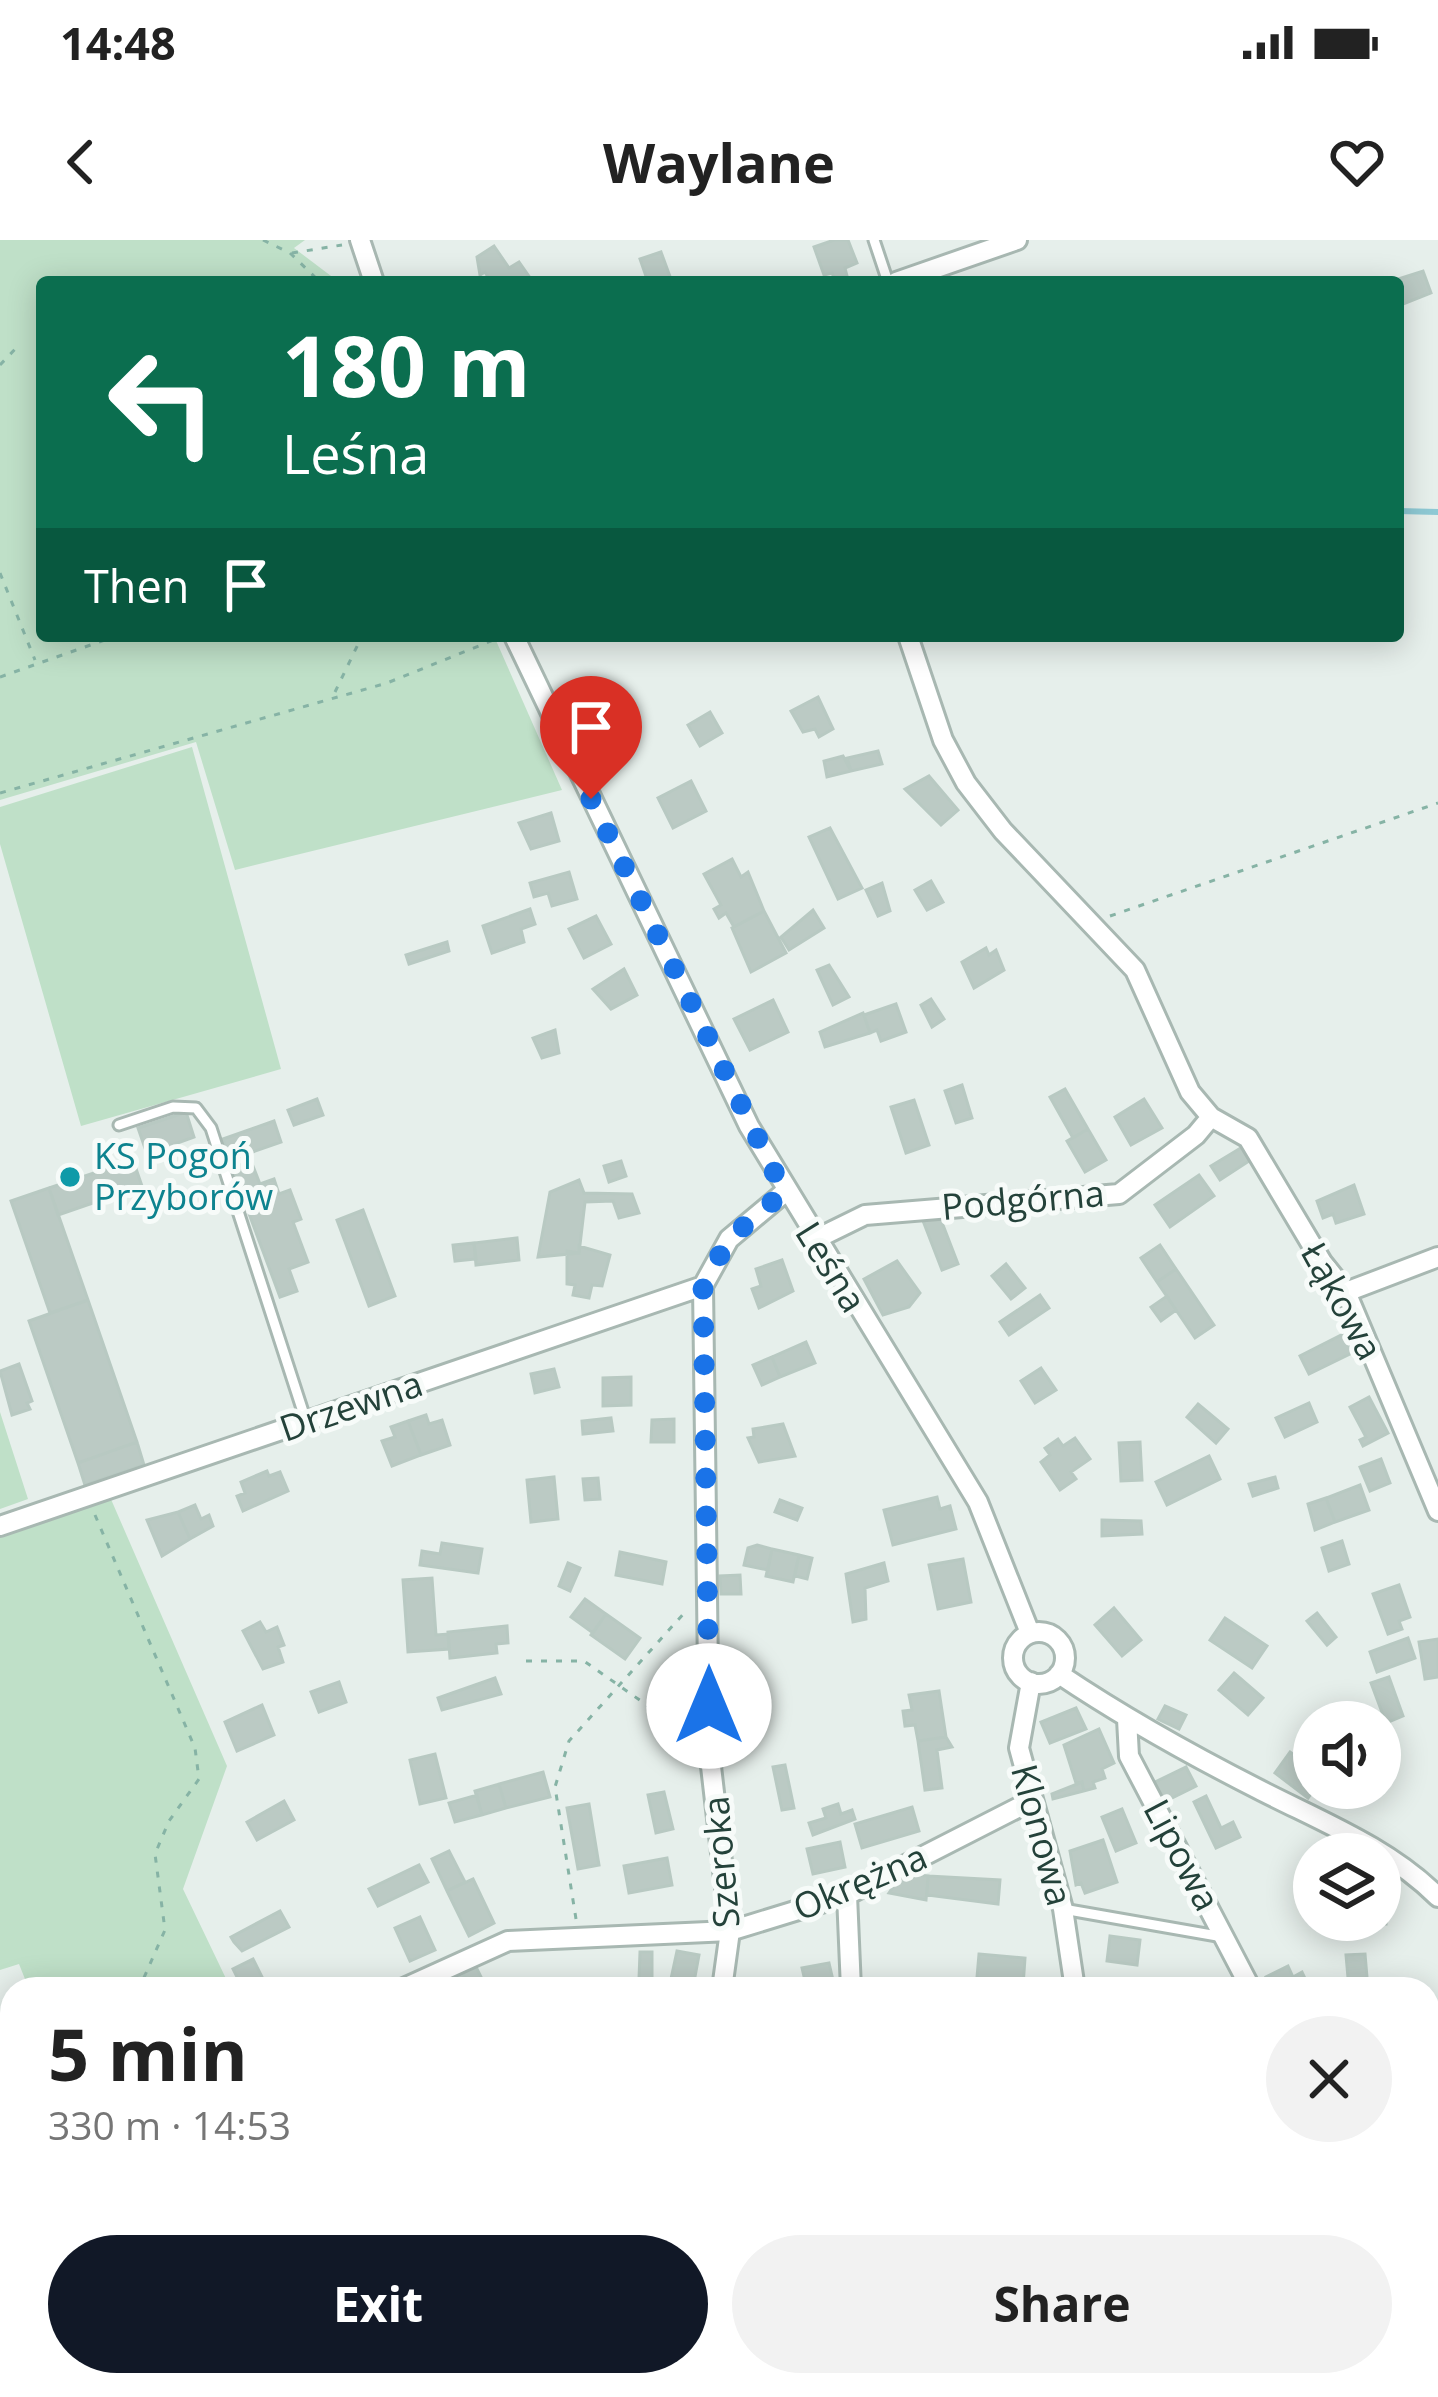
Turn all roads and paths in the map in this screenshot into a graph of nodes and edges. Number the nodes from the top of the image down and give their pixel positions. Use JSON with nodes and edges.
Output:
{"nodes":[{"id":1,"x":263,"y":240,"type":"edge"},
{"id":2,"x":874,"y":240,"type":"edge"},
{"id":3,"x":1017,"y":240,"type":"edge"},
{"id":4,"x":361,"y":241,"type":"edge"},
{"id":5,"x":290,"y":253,"type":"junction"},
{"id":6,"x":314,"y":276,"type":"edge"},
{"id":7,"x":372,"y":276,"type":"edge"},
{"id":8,"x":889,"y":276,"type":"edge"},
{"id":9,"x":910,"y":276,"type":"edge"},
{"id":10,"x":18,"y":346,"type":"dead end"},
{"id":11,"x":0,"y":364,"type":"edge"},
{"id":12,"x":0,"y":573,"type":"edge"},
{"id":13,"x":99,"y":642,"type":"edge"},
{"id":14,"x":359,"y":642,"type":"edge"},
{"id":15,"x":488,"y":642,"type":"edge"},
{"id":16,"x":517,"y":642,"type":"edge"},
{"id":17,"x":910,"y":642,"type":"edge"},
{"id":18,"x":36,"y":664,"type":"junction"},
{"id":19,"x":0,"y":676,"type":"edge"},
{"id":20,"x":334,"y":693,"type":"junction"},
{"id":21,"x":0,"y":793,"type":"edge"},
{"id":22,"x":1438,"y":802,"type":"edge"},
{"id":23,"x":1094,"y":927,"type":"junction"},
{"id":24,"x":1210,"y":1117,"type":"junction"},
{"id":25,"x":119,"y":1125,"type":"dead end"},
{"id":26,"x":784,"y":1192,"type":"junction"},
{"id":27,"x":814,"y":1240,"type":"junction"},
{"id":28,"x":1438,"y":1257,"type":"edge"},
{"id":29,"x":703,"y":1286,"type":"junction"},
{"id":30,"x":1346,"y":1292,"type":"junction"},
{"id":31,"x":307,"y":1421,"type":"junction"},
{"id":32,"x":89,"y":1496,"type":"junction"},
{"id":33,"x":1438,"y":1511,"type":"edge"},
{"id":34,"x":0,"y":1526,"type":"edge"},
{"id":35,"x":709,"y":1578,"type":"junction"},
{"id":36,"x":1030,"y":1634,"type":"junction"},
{"id":37,"x":526,"y":1660,"type":"dead end"},
{"id":38,"x":1059,"y":1674,"type":"junction"},
{"id":39,"x":1031,"y":1682,"type":"junction"},
{"id":40,"x":620,"y":1684,"type":"junction"},
{"id":41,"x":1127,"y":1718,"type":"junction"},
{"id":42,"x":709,"y":1749,"type":"junction"},
{"id":43,"x":1031,"y":1801,"type":"junction"},
{"id":44,"x":847,"y":1895,"type":"junction"},
{"id":45,"x":1438,"y":1897,"type":"edge"},
{"id":46,"x":1063,"y":1909,"type":"junction"},
{"id":47,"x":730,"y":1931,"type":"junction"},
{"id":48,"x":579,"y":1938,"type":"junction"},
{"id":49,"x":1225,"y":1938,"type":"junction"},
{"id":50,"x":144,"y":1977,"type":"edge"},
{"id":51,"x":428,"y":1977,"type":"edge"},
{"id":52,"x":724,"y":1977,"type":"edge"},
{"id":53,"x":850,"y":1977,"type":"edge"},
{"id":54,"x":1073,"y":1977,"type":"edge"},
{"id":55,"x":1245,"y":1977,"type":"edge"}],
"edges":[{"from":1,"to":5,"type":"path"},
{"from":2,"to":8,"type":"lane"},
{"from":3,"to":9,"type":"street"},
{"from":4,"to":5,"type":"path"},
{"from":4,"to":7,"type":"street"},
{"from":5,"to":6,"type":"path"},
{"from":10,"to":11,"type":"path"},
{"from":12,"to":18,"type":"path"},
{"from":13,"to":18,"type":"path"},
{"from":14,"to":20,"type":"path"},
{"from":15,"to":20,"type":"path"},
{"from":16,"to":26,"type":"street","name":"Leśna"},
{"from":17,"to":23,"type":"street"},
{"from":18,"to":19,"type":"path"},
{"from":20,"to":21,"type":"path"},
{"from":22,"to":23,"type":"path"},
{"from":23,"to":24,"type":"street"},
{"from":24,"to":27,"type":"street","name":"Podgórna"},
{"from":24,"to":30,"type":"street","name":"Łąkowa"},
{"from":25,"to":31,"type":"lane"},
{"from":26,"to":27,"type":"street","name":"Leśna"},
{"from":26,"to":29,"type":"street"},
{"from":27,"to":36,"type":"street","name":"Leśna"},
{"from":28,"to":30,"type":"street"},
{"from":29,"to":31,"type":"street","name":"Drzewna"},
{"from":29,"to":35,"type":"street","name":"Szeroka"},
{"from":30,"to":33,"type":"street","name":"Łąkowa"},
{"from":31,"to":32,"type":"street","name":"Drzewna"},
{"from":32,"to":34,"type":"street","name":"Drzewna"},
{"from":32,"to":50,"type":"path"},
{"from":35,"to":40,"type":"path"},
{"from":35,"to":42,"type":"street","name":"Szeroka"},
{"from":36,"to":38,"type":"street"},
{"from":36,"to":39,"type":"street"},
{"from":37,"to":40,"type":"path"},
{"from":38,"to":39,"type":"street"},
{"from":38,"to":41,"type":"street"},
{"from":39,"to":43,"type":"street","name":"Klonowa"},
{"from":40,"to":42,"type":"path"},
{"from":40,"to":48,"type":"path"},
{"from":41,"to":45,"type":"street"},
{"from":41,"to":49,"type":"street","name":"Lipowa"},
{"from":42,"to":47,"type":"street","name":"Szeroka"},
{"from":43,"to":44,"type":"street","name":"Okrężna"},
{"from":43,"to":46,"type":"street","name":"Klonowa"},
{"from":44,"to":47,"type":"street","name":"Okrężna"},
{"from":44,"to":53,"type":"street"},
{"from":46,"to":49,"type":"lane"},
{"from":46,"to":54,"type":"street","name":"Klonowa"},
{"from":47,"to":48,"type":"street","name":"Okrężna"},
{"from":47,"to":52,"type":"street","name":"Szeroka"},
{"from":48,"to":51,"type":"street","name":"Okrężna"},
{"from":49,"to":55,"type":"street","name":"Lipowa"}]}
